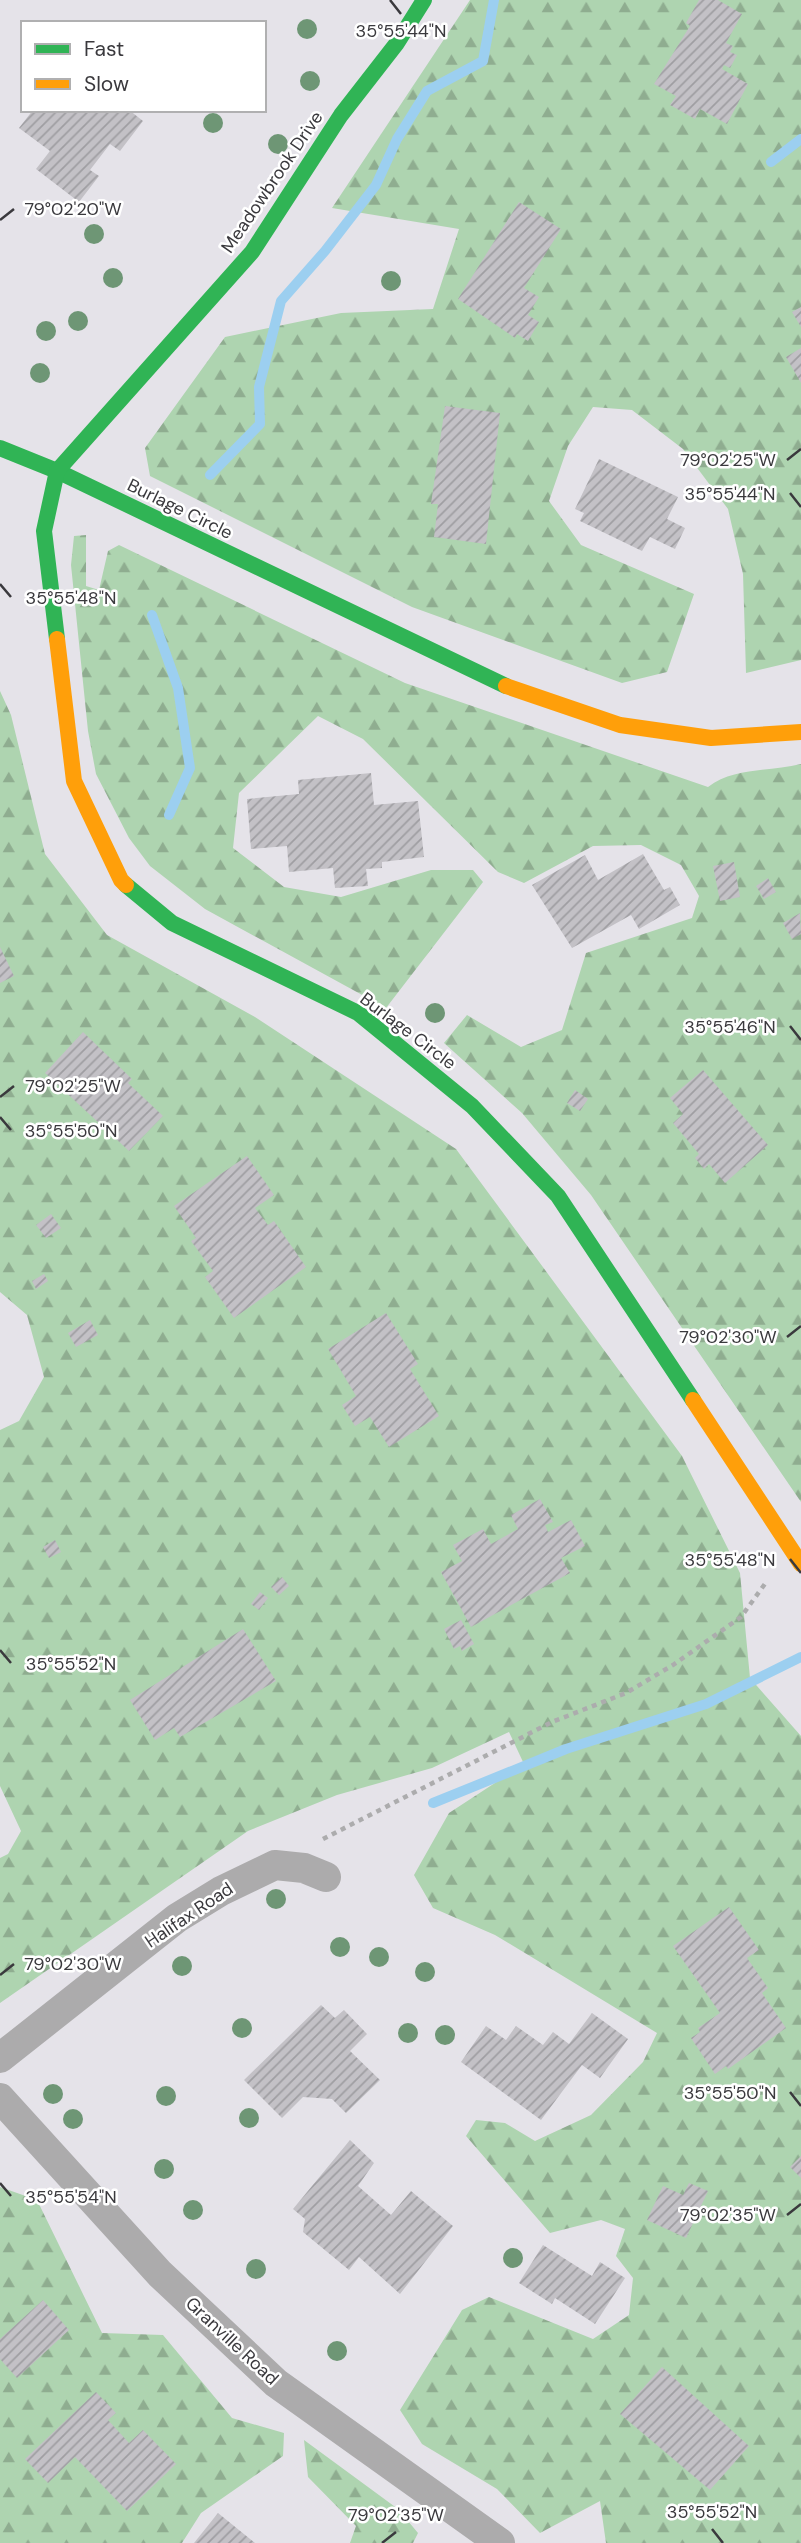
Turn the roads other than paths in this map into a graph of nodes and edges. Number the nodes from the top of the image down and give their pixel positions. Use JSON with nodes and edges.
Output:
{"nodes":[{"id":1,"x":424,"y":0,"type":"edge"},
{"id":2,"x":0,"y":448,"type":"edge"},
{"id":3,"x":57,"y":471,"type":"junction"},
{"id":4,"x":801,"y":732,"type":"edge"},
{"id":5,"x":801,"y":1564,"type":"edge"},
{"id":6,"x":326,"y":1877,"type":"dead end"},
{"id":7,"x":0,"y":2058,"type":"edge"},
{"id":8,"x":0,"y":2098,"type":"edge"},
{"id":9,"x":500,"y":2543,"type":"edge"}],
"edges":[{"from":1,"to":3,"type":"street","name":"Meadowbrook Drive"},
{"from":2,"to":3,"type":"street","name":"Burlage Circle"},
{"from":3,"to":4,"type":"street","name":"Burlage Circle"},
{"from":3,"to":5,"type":"street","name":"Burlage Circle"},
{"from":6,"to":7,"type":"street","name":"Halifax Road"},
{"from":8,"to":9,"type":"street","name":"Granville Road"}]}
